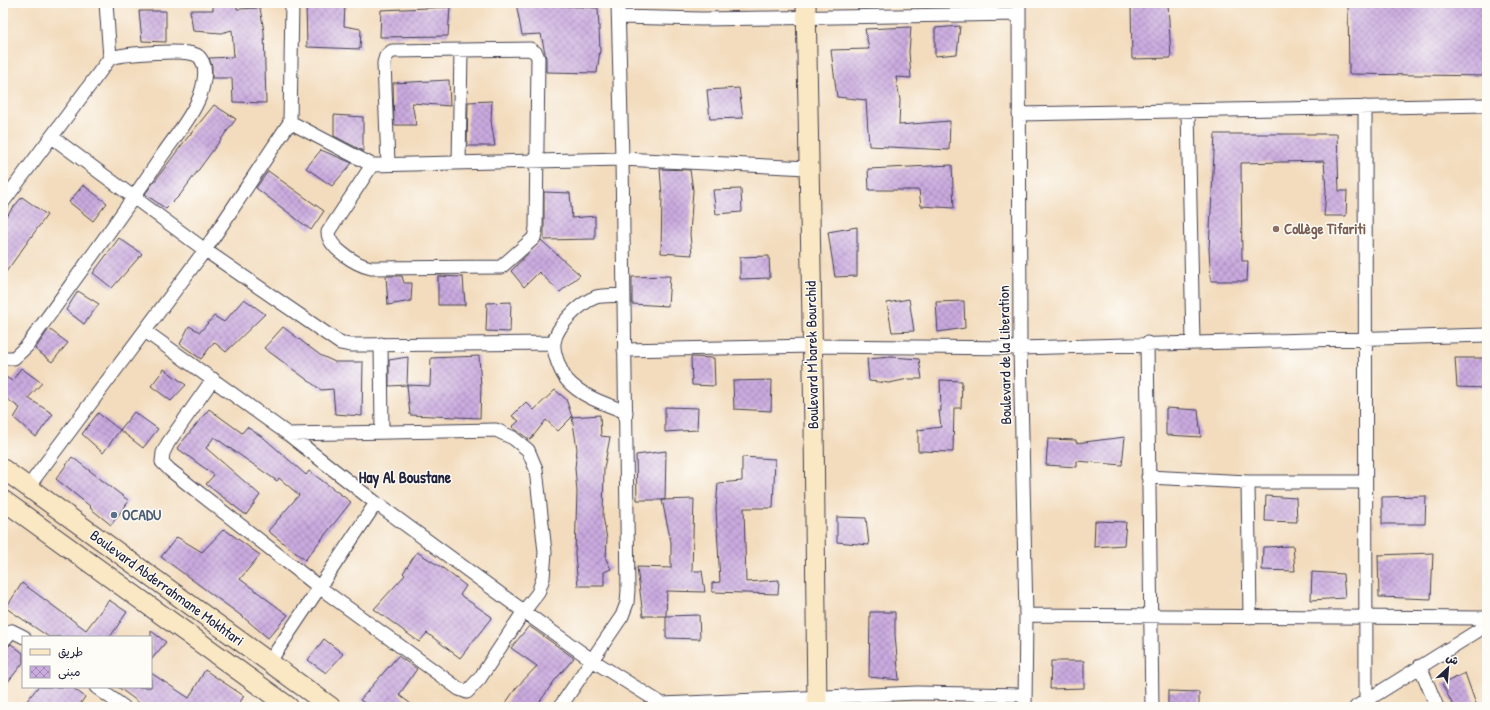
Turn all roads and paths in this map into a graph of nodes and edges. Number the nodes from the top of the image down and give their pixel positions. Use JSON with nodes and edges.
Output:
{"nodes":[{"id":1,"x":106,"y":3,"type":"edge"},
{"id":2,"x":292,"y":3,"type":"edge"},
{"id":3,"x":618,"y":3,"type":"edge"},
{"id":4,"x":1019,"y":9,"type":"edge"},
{"id":5,"x":806,"y":11,"type":"edge"},
{"id":6,"x":619,"y":17,"type":"junction"},
{"id":7,"x":461,"y":51,"type":"junction"},
{"id":8,"x":110,"y":58,"type":"junction"},
{"id":9,"x":1487,"y":105,"type":"edge"},
{"id":10,"x":1365,"y":107,"type":"junction"},
{"id":11,"x":1188,"y":111,"type":"junction"},
{"id":12,"x":1019,"y":114,"type":"junction"},
{"id":13,"x":290,"y":122,"type":"junction"},
{"id":14,"x":52,"y":137,"type":"junction"},
{"id":15,"x":622,"y":158,"type":"junction"},
{"id":16,"x":537,"y":161,"type":"junction"},
{"id":17,"x":388,"y":163,"type":"junction"},
{"id":18,"x":459,"y":163,"type":"junction"},
{"id":19,"x":372,"y":165,"type":"junction"},
{"id":20,"x":808,"y":168,"type":"junction"},
{"id":21,"x":7,"y":188,"type":"edge"},
{"id":22,"x":134,"y":198,"type":"junction"},
{"id":23,"x":3,"y":202,"type":"edge"},
{"id":24,"x":205,"y":250,"type":"junction"},
{"id":25,"x":624,"y":295,"type":"junction"},
{"id":26,"x":145,"y":332,"type":"junction"},
{"id":27,"x":1487,"y":335,"type":"edge"},
{"id":28,"x":1366,"y":338,"type":"junction"},
{"id":29,"x":554,"y":343,"type":"junction"},
{"id":30,"x":1147,"y":343,"type":"junction"},
{"id":31,"x":1193,"y":343,"type":"junction"},
{"id":32,"x":381,"y":344,"type":"junction"},
{"id":33,"x":812,"y":346,"type":"junction"},
{"id":34,"x":1020,"y":348,"type":"junction"},
{"id":35,"x":624,"y":350,"type":"junction"},
{"id":36,"x":3,"y":358,"type":"edge"},
{"id":37,"x":213,"y":380,"type":"junction"},
{"id":38,"x":626,"y":412,"type":"junction"},
{"id":39,"x":382,"y":432,"type":"junction"},
{"id":40,"x":288,"y":434,"type":"junction"},
{"id":41,"x":3,"y":469,"type":"edge"},
{"id":42,"x":1148,"y":477,"type":"junction"},
{"id":43,"x":1248,"y":482,"type":"junction"},
{"id":44,"x":1365,"y":482,"type":"junction"},
{"id":45,"x":28,"y":487,"type":"junction"},
{"id":46,"x":376,"y":503,"type":"junction"},
{"id":47,"x":5,"y":505,"type":"edge"},
{"id":48,"x":320,"y":587,"type":"junction"},
{"id":49,"x":524,"y":611,"type":"junction"},
{"id":50,"x":1026,"y":615,"type":"junction"},
{"id":51,"x":1150,"y":616,"type":"junction"},
{"id":52,"x":1365,"y":616,"type":"junction"},
{"id":53,"x":1250,"y":617,"type":"junction"},
{"id":54,"x":1487,"y":618,"type":"edge"},
{"id":55,"x":1487,"y":626,"type":"edge"},
{"id":56,"x":22,"y":636,"type":"edge"},
{"id":57,"x":3,"y":641,"type":"edge"},
{"id":58,"x":592,"y":660,"type":"junction"},
{"id":59,"x":270,"y":661,"type":"junction"},
{"id":60,"x":1420,"y":666,"type":"junction"},
{"id":61,"x":97,"y":688,"type":"edge"},
{"id":62,"x":1025,"y":701,"type":"edge"},
{"id":63,"x":817,"y":703,"type":"edge"},
{"id":64,"x":1361,"y":704,"type":"edge"},
{"id":65,"x":124,"y":707,"type":"edge"},
{"id":66,"x":289,"y":707,"type":"edge"},
{"id":67,"x":331,"y":707,"type":"edge"},
{"id":68,"x":560,"y":707,"type":"edge"},
{"id":69,"x":1152,"y":707,"type":"edge"},
{"id":70,"x":1437,"y":707,"type":"edge"}],
"edges":[{"from":1,"to":8,"type":"street"},
{"from":2,"to":13,"type":"street"},
{"from":3,"to":6,"type":"street"},
{"from":4,"to":5,"type":"street"},
{"from":4,"to":12,"type":"street","name":"Boulevard de la Liberation"},
{"from":5,"to":6,"type":"street"},
{"from":5,"to":20,"type":"main road","name":"Boulevard M'barek Bourchid"},
{"from":6,"to":15,"type":"street"},
{"from":7,"to":16,"type":"street"},
{"from":7,"to":17,"type":"street"},
{"from":7,"to":18,"type":"street"},
{"from":8,"to":14,"type":"street"},
{"from":8,"to":22,"type":"street"},
{"from":9,"to":10,"type":"street"},
{"from":10,"to":11,"type":"street"},
{"from":10,"to":28,"type":"street"},
{"from":11,"to":12,"type":"street"},
{"from":11,"to":31,"type":"street"},
{"from":12,"to":34,"type":"street","name":"Boulevard de la Liberation"},
{"from":13,"to":19,"type":"street"},
{"from":13,"to":24,"type":"street"},
{"from":14,"to":21,"type":"street"},
{"from":14,"to":22,"type":"street"},
{"from":15,"to":16,"type":"street"},
{"from":15,"to":20,"type":"street"},
{"from":15,"to":25,"type":"street"},
{"from":16,"to":18,"type":"street"},
{"from":16,"to":19,"type":"street"},
{"from":17,"to":18,"type":"street"},
{"from":17,"to":19,"type":"street"},
{"from":20,"to":33,"type":"main road","name":"Boulevard M'barek Bourchid"},
{"from":21,"to":23,"type":"street"},
{"from":22,"to":24,"type":"street"},
{"from":22,"to":36,"type":"street"},
{"from":24,"to":26,"type":"street"},
{"from":24,"to":32,"type":"street"},
{"from":25,"to":29,"type":"street"},
{"from":25,"to":35,"type":"street"},
{"from":26,"to":37,"type":"street"},
{"from":26,"to":45,"type":"street"},
{"from":27,"to":28,"type":"street"},
{"from":28,"to":31,"type":"street"},
{"from":28,"to":44,"type":"street"},
{"from":29,"to":32,"type":"street"},
{"from":29,"to":38,"type":"street"},
{"from":30,"to":31,"type":"street"},
{"from":30,"to":34,"type":"street"},
{"from":30,"to":42,"type":"street"},
{"from":32,"to":39,"type":"street"},
{"from":33,"to":34,"type":"street"},
{"from":33,"to":35,"type":"street"},
{"from":33,"to":63,"type":"main road","name":"Boulevard M'barek Bourchid"},
{"from":34,"to":50,"type":"street","name":"Boulevard de la Liberation"},
{"from":35,"to":38,"type":"street"},
{"from":37,"to":40,"type":"street"},
{"from":37,"to":48,"type":"street"},
{"from":38,"to":58,"type":"street"},
{"from":39,"to":40,"type":"street"},
{"from":39,"to":49,"type":"street"},
{"from":40,"to":46,"type":"street"},
{"from":41,"to":45,"type":"main road","name":"Boulevard Abderrahmane Mokhtari"},
{"from":42,"to":43,"type":"street"},
{"from":42,"to":51,"type":"street"},
{"from":43,"to":44,"type":"street"},
{"from":43,"to":53,"type":"street"},
{"from":44,"to":52,"type":"street"},
{"from":45,"to":47,"type":"main road"},
{"from":45,"to":59,"type":"main road","name":"Boulevard Abderrahmane Mokhtari"},
{"from":46,"to":48,"type":"street"},
{"from":46,"to":49,"type":"street"},
{"from":47,"to":66,"type":"main road","name":"Boulevard Abderrahmane Mokhtari"},
{"from":48,"to":49,"type":"street"},
{"from":48,"to":59,"type":"street"},
{"from":49,"to":58,"type":"street"},
{"from":50,"to":51,"type":"street"},
{"from":50,"to":62,"type":"street","name":"Boulevard de la Liberation"},
{"from":51,"to":53,"type":"street"},
{"from":51,"to":69,"type":"street"},
{"from":52,"to":53,"type":"street"},
{"from":52,"to":54,"type":"street"},
{"from":52,"to":64,"type":"street"},
{"from":55,"to":60,"type":"street"},
{"from":56,"to":57,"type":"street"},
{"from":58,"to":63,"type":"street"},
{"from":58,"to":68,"type":"street"},
{"from":59,"to":67,"type":"main road","name":"Boulevard Abderrahmane Mokhtari"},
{"from":60,"to":64,"type":"street"},
{"from":60,"to":70,"type":"street"},
{"from":61,"to":65,"type":"street"},
{"from":62,"to":63,"type":"street"}]}
